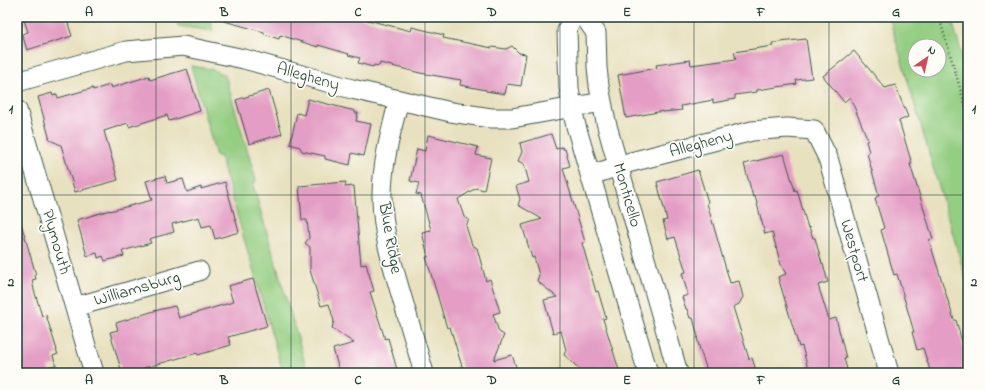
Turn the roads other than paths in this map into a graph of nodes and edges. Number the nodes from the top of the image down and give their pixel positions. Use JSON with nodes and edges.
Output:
{"nodes":[{"id":1,"x":572,"y":17,"type":"edge"},
{"id":2,"x":585,"y":17,"type":"edge"},
{"id":3,"x":17,"y":82,"type":"edge"},
{"id":4,"x":399,"y":100,"type":"junction"},
{"id":5,"x":602,"y":102,"type":"junction"},
{"id":6,"x":572,"y":108,"type":"junction"},
{"id":7,"x":17,"y":110,"type":"edge"},
{"id":8,"x":814,"y":130,"type":"joint"},
{"id":9,"x":618,"y":166,"type":"junction"},
{"id":10,"x":591,"y":175,"type":"junction"},
{"id":11,"x":199,"y":272,"type":"dead end"},
{"id":12,"x":75,"y":307,"type":"junction"},
{"id":13,"x":94,"y":373,"type":"edge"},
{"id":14,"x":424,"y":373,"type":"edge"},
{"id":15,"x":648,"y":373,"type":"edge"},
{"id":16,"x":678,"y":373,"type":"edge"},
{"id":17,"x":889,"y":373,"type":"edge"}],
"edges":[{"from":1,"to":6,"type":"street","name":"Monticello"},
{"from":2,"to":5,"type":"street","name":"Monticello"},
{"from":3,"to":4,"type":"street","name":"Allegheny"},
{"from":4,"to":6,"type":"street","name":"Allegheny"},
{"from":4,"to":14,"type":"street","name":"Blue Ridge"},
{"from":5,"to":6,"type":"street","name":"Allegheny"},
{"from":5,"to":9,"type":"street","name":"Monticello"},
{"from":6,"to":10,"type":"street","name":"Monticello"},
{"from":7,"to":12,"type":"street","name":"Plymouth"},
{"from":8,"to":9,"type":"street","name":"Allegheny"},
{"from":8,"to":17,"type":"street","name":"Westport"},
{"from":9,"to":10,"type":"street","name":"Allegheny"},
{"from":9,"to":16,"type":"street","name":"Monticello"},
{"from":10,"to":15,"type":"street","name":"Monticello"},
{"from":11,"to":12,"type":"street","name":"Williamsburg"},
{"from":12,"to":13,"type":"street","name":"Plymouth"}]}
